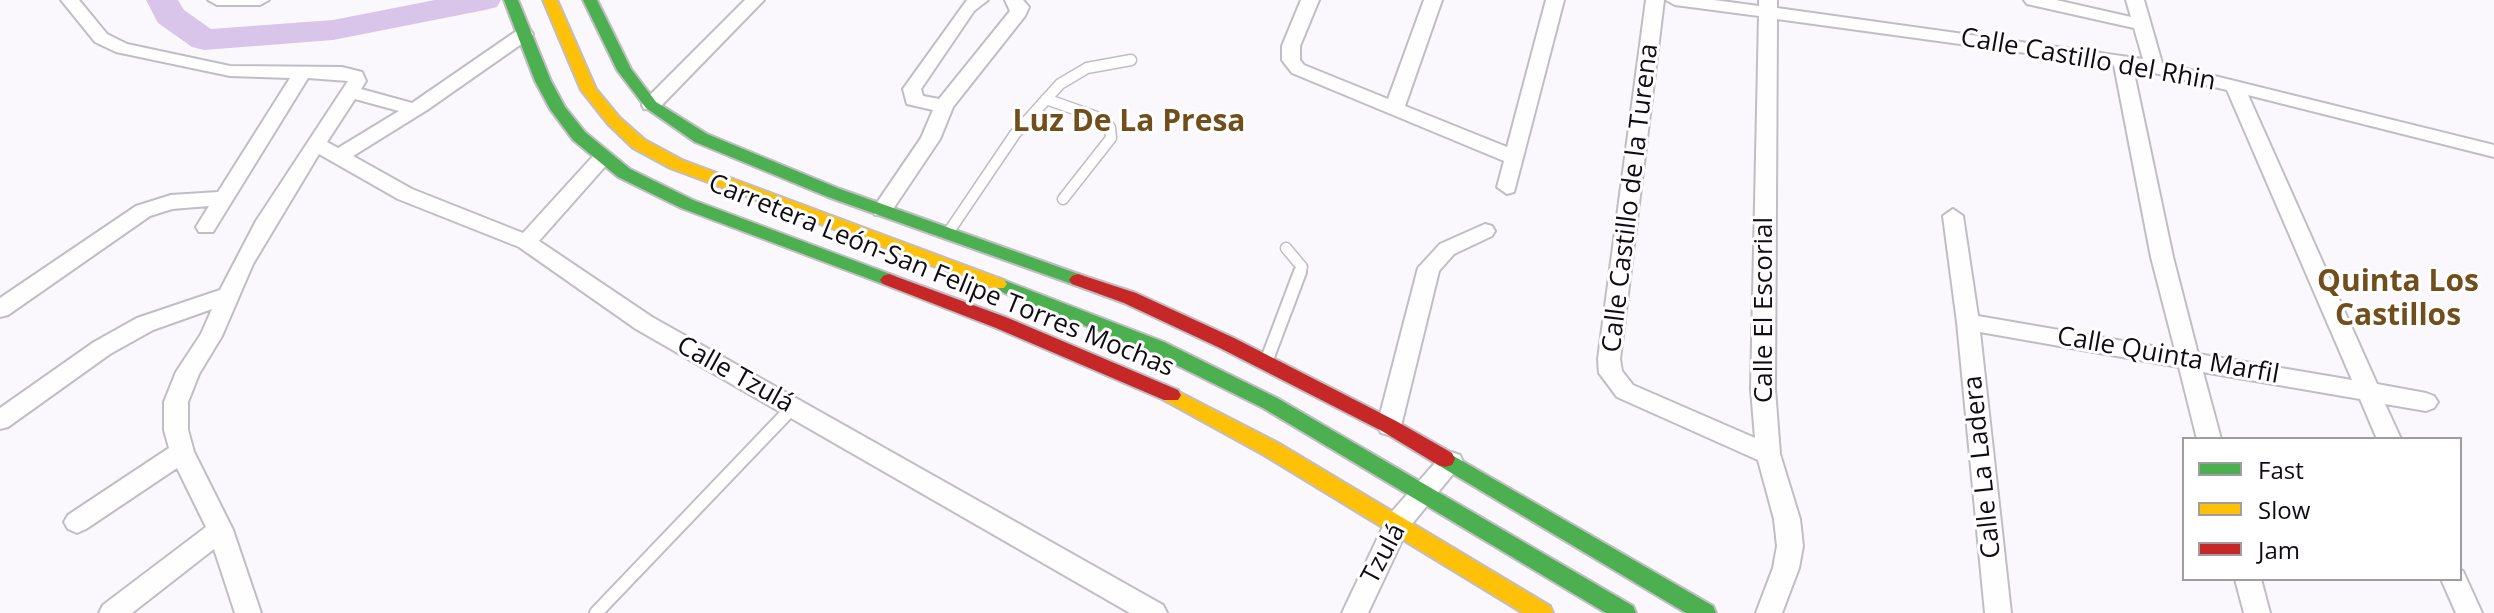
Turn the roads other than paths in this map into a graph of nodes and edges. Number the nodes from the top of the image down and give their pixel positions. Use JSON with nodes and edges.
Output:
{"nodes":[{"id":1,"x":70,"y":0,"type":"edge"},
{"id":2,"x":217,"y":0,"type":"edge"},
{"id":3,"x":260,"y":0,"type":"edge"},
{"id":4,"x":550,"y":0,"type":"edge"},
{"id":5,"x":590,"y":0,"type":"edge"},
{"id":6,"x":755,"y":0,"type":"edge"},
{"id":7,"x":979,"y":0,"type":"edge"},
{"id":8,"x":1014,"y":0,"type":"edge"},
{"id":9,"x":1310,"y":0,"type":"edge"},
{"id":10,"x":1433,"y":0,"type":"edge"},
{"id":11,"x":1555,"y":0,"type":"edge"},
{"id":12,"x":1655,"y":0,"type":"edge"},
{"id":13,"x":1675,"y":0,"type":"edge"},
{"id":14,"x":2033,"y":0,"type":"edge"},
{"id":15,"x":2135,"y":0,"type":"edge"},
{"id":16,"x":512,"y":2,"type":"edge"},
{"id":17,"x":1768,"y":6,"type":"edge"},
{"id":18,"x":2141,"y":24,"type":"junction"},
{"id":19,"x":524,"y":34,"type":"junction"},
{"id":20,"x":1131,"y":60,"type":"dead end"},
{"id":21,"x":2122,"y":61,"type":"junction"},
{"id":22,"x":2154,"y":66,"type":"junction"},
{"id":23,"x":301,"y":74,"type":"junction"},
{"id":24,"x":2235,"y":87,"type":"junction"},
{"id":25,"x":352,"y":92,"type":"junction"},
{"id":26,"x":1046,"y":99,"type":"junction"},
{"id":27,"x":651,"y":105,"type":"junction"},
{"id":28,"x":944,"y":106,"type":"junction"},
{"id":29,"x":1395,"y":107,"type":"junction"},
{"id":30,"x":414,"y":109,"type":"junction"},
{"id":31,"x":314,"y":143,"type":"junction"},
{"id":32,"x":2494,"y":151,"type":"edge"},
{"id":33,"x":338,"y":157,"type":"junction"},
{"id":34,"x":1513,"y":157,"type":"junction"},
{"id":35,"x":602,"y":158,"type":"junction"},
{"id":36,"x":1507,"y":187,"type":"dead end"},
{"id":37,"x":223,"y":198,"type":"junction"},
{"id":38,"x":1063,"y":199,"type":"dead end"},
{"id":39,"x":882,"y":210,"type":"junction"},
{"id":40,"x":1953,"y":216,"type":"dead end"},
{"id":41,"x":206,"y":227,"type":"dead end"},
{"id":42,"x":1485,"y":231,"type":"dead end"},
{"id":43,"x":948,"y":233,"type":"junction"},
{"id":44,"x":526,"y":242,"type":"junction"},
{"id":45,"x":1286,"y":248,"type":"dead end"},
{"id":46,"x":228,"y":295,"type":"junction"},
{"id":47,"x":0,"y":309,"type":"edge"},
{"id":48,"x":1968,"y":322,"type":"junction"},
{"id":49,"x":2187,"y":358,"type":"junction"},
{"id":50,"x":1266,"y":363,"type":"junction"},
{"id":51,"x":1149,"y":383,"type":"junction"},
{"id":52,"x":2367,"y":392,"type":"junction"},
{"id":53,"x":2426,"y":402,"type":"dead end"},
{"id":54,"x":793,"y":407,"type":"junction"},
{"id":55,"x":0,"y":420,"type":"edge"},
{"id":56,"x":1389,"y":426,"type":"junction"},
{"id":57,"x":2208,"y":437,"type":"edge"},
{"id":58,"x":2388,"y":437,"type":"edge"},
{"id":59,"x":182,"y":452,"type":"junction"},
{"id":60,"x":1768,"y":454,"type":"junction"},
{"id":61,"x":1451,"y":462,"type":"junction"},
{"id":62,"x":1426,"y":493,"type":"junction"},
{"id":63,"x":77,"y":522,"type":"dead end"},
{"id":64,"x":1397,"y":523,"type":"junction"},
{"id":65,"x":220,"y":530,"type":"junction"},
{"id":66,"x":2249,"y":581,"type":"edge"},
{"id":67,"x":2455,"y":581,"type":"edge"},
{"id":68,"x":245,"y":611,"type":"edge"},
{"id":69,"x":112,"y":613,"type":"edge"},
{"id":70,"x":596,"y":613,"type":"edge"},
{"id":71,"x":1154,"y":613,"type":"edge"},
{"id":72,"x":1355,"y":613,"type":"edge"},
{"id":73,"x":1542,"y":613,"type":"edge"},
{"id":74,"x":1625,"y":613,"type":"edge"},
{"id":75,"x":1705,"y":613,"type":"edge"},
{"id":76,"x":1769,"y":613,"type":"edge"},
{"id":77,"x":1998,"y":613,"type":"edge"},
{"id":78,"x":2257,"y":613,"type":"edge"},
{"id":79,"x":2469,"y":613,"type":"edge"}],
"edges":[{"from":1,"to":23,"type":"street"},
{"from":2,"to":3,"type":"street"},
{"from":4,"to":62,"type":"main road"},
{"from":5,"to":27,"type":"main road"},
{"from":6,"to":27,"type":"street"},
{"from":7,"to":28,"type":"street"},
{"from":8,"to":28,"type":"street"},
{"from":9,"to":29,"type":"street"},
{"from":10,"to":29,"type":"street"},
{"from":11,"to":34,"type":"street"},
{"from":12,"to":60,"type":"street","name":"Calle Castillo de la Turena"},
{"from":13,"to":17,"type":"street","name":"Calle Castillo del Rhin"},
{"from":14,"to":18,"type":"street"},
{"from":15,"to":18,"type":"street"},
{"from":16,"to":19,"type":"main road","name":"Carretera León-San Felipe Torres Mochas"},
{"from":17,"to":21,"type":"street","name":"Calle Castillo del Rhin"},
{"from":17,"to":60,"type":"street","name":"Calle El Escorial"},
{"from":18,"to":22,"type":"street"},
{"from":19,"to":30,"type":"street"},
{"from":19,"to":35,"type":"main road","name":"Carretera León-San Felipe Torres Mochas"},
{"from":20,"to":26,"type":"lane"},
{"from":21,"to":22,"type":"street","name":"Calle Castillo del Rhin"},
{"from":21,"to":49,"type":"street"},
{"from":22,"to":24,"type":"street","name":"Calle Castillo del Rhin"},
{"from":23,"to":25,"type":"street"},
{"from":23,"to":37,"type":"street"},
{"from":24,"to":32,"type":"street","name":"Calle Castillo del Rhin"},
{"from":24,"to":52,"type":"street"},
{"from":25,"to":30,"type":"street"},
{"from":25,"to":31,"type":"street"},
{"from":26,"to":38,"type":"lane"},
{"from":26,"to":43,"type":"lane"},
{"from":27,"to":39,"type":"main road"},
{"from":28,"to":39,"type":"street"},
{"from":29,"to":34,"type":"street"},
{"from":30,"to":33,"type":"street"},
{"from":31,"to":33,"type":"street","name":"Calle Tzulá"},
{"from":31,"to":46,"type":"street"},
{"from":33,"to":44,"type":"street","name":"Calle Tzulá"},
{"from":34,"to":36,"type":"street"},
{"from":35,"to":44,"type":"street"},
{"from":35,"to":51,"type":"main road","name":"Carretera León-San Felipe Torres Mochas"},
{"from":37,"to":41,"type":"street"},
{"from":37,"to":47,"type":"street"},
{"from":39,"to":43,"type":"main road"},
{"from":40,"to":48,"type":"street","name":"Calle La Ladera"},
{"from":42,"to":56,"type":"street"},
{"from":43,"to":50,"type":"main road"},
{"from":44,"to":54,"type":"street","name":"Calle Tzulá"},
{"from":45,"to":50,"type":"lane"},
{"from":46,"to":55,"type":"street"},
{"from":46,"to":59,"type":"street"},
{"from":48,"to":49,"type":"street","name":"Calle Quinta Marfil"},
{"from":48,"to":77,"type":"street","name":"Calle La Ladera"},
{"from":49,"to":52,"type":"street","name":"Calle Quinta Marfil"},
{"from":49,"to":57,"type":"street"},
{"from":50,"to":56,"type":"main road"},
{"from":51,"to":62,"type":"main road"},
{"from":51,"to":64,"type":"main road","name":"Carretera León-San Felipe Torres Mochas"},
{"from":52,"to":53,"type":"street","name":"Calle Quinta Marfil"},
{"from":52,"to":58,"type":"street"},
{"from":54,"to":70,"type":"lane"},
{"from":54,"to":71,"type":"street","name":"Calle Tzulá"},
{"from":56,"to":61,"type":"main road"},
{"from":59,"to":63,"type":"street"},
{"from":59,"to":65,"type":"street"},
{"from":60,"to":76,"type":"street","name":"Calle El Escorial"},
{"from":61,"to":62,"type":"street","name":"Tzulá"},
{"from":61,"to":75,"type":"main road"},
{"from":62,"to":64,"type":"street","name":"Tzulá"},
{"from":62,"to":74,"type":"main road"},
{"from":64,"to":72,"type":"street","name":"Tzulá"},
{"from":64,"to":73,"type":"main road","name":"Carretera León-San Felipe Torres Mochas"},
{"from":65,"to":68,"type":"street"},
{"from":65,"to":69,"type":"street"},
{"from":66,"to":78,"type":"street"},
{"from":67,"to":79,"type":"street"}]}
